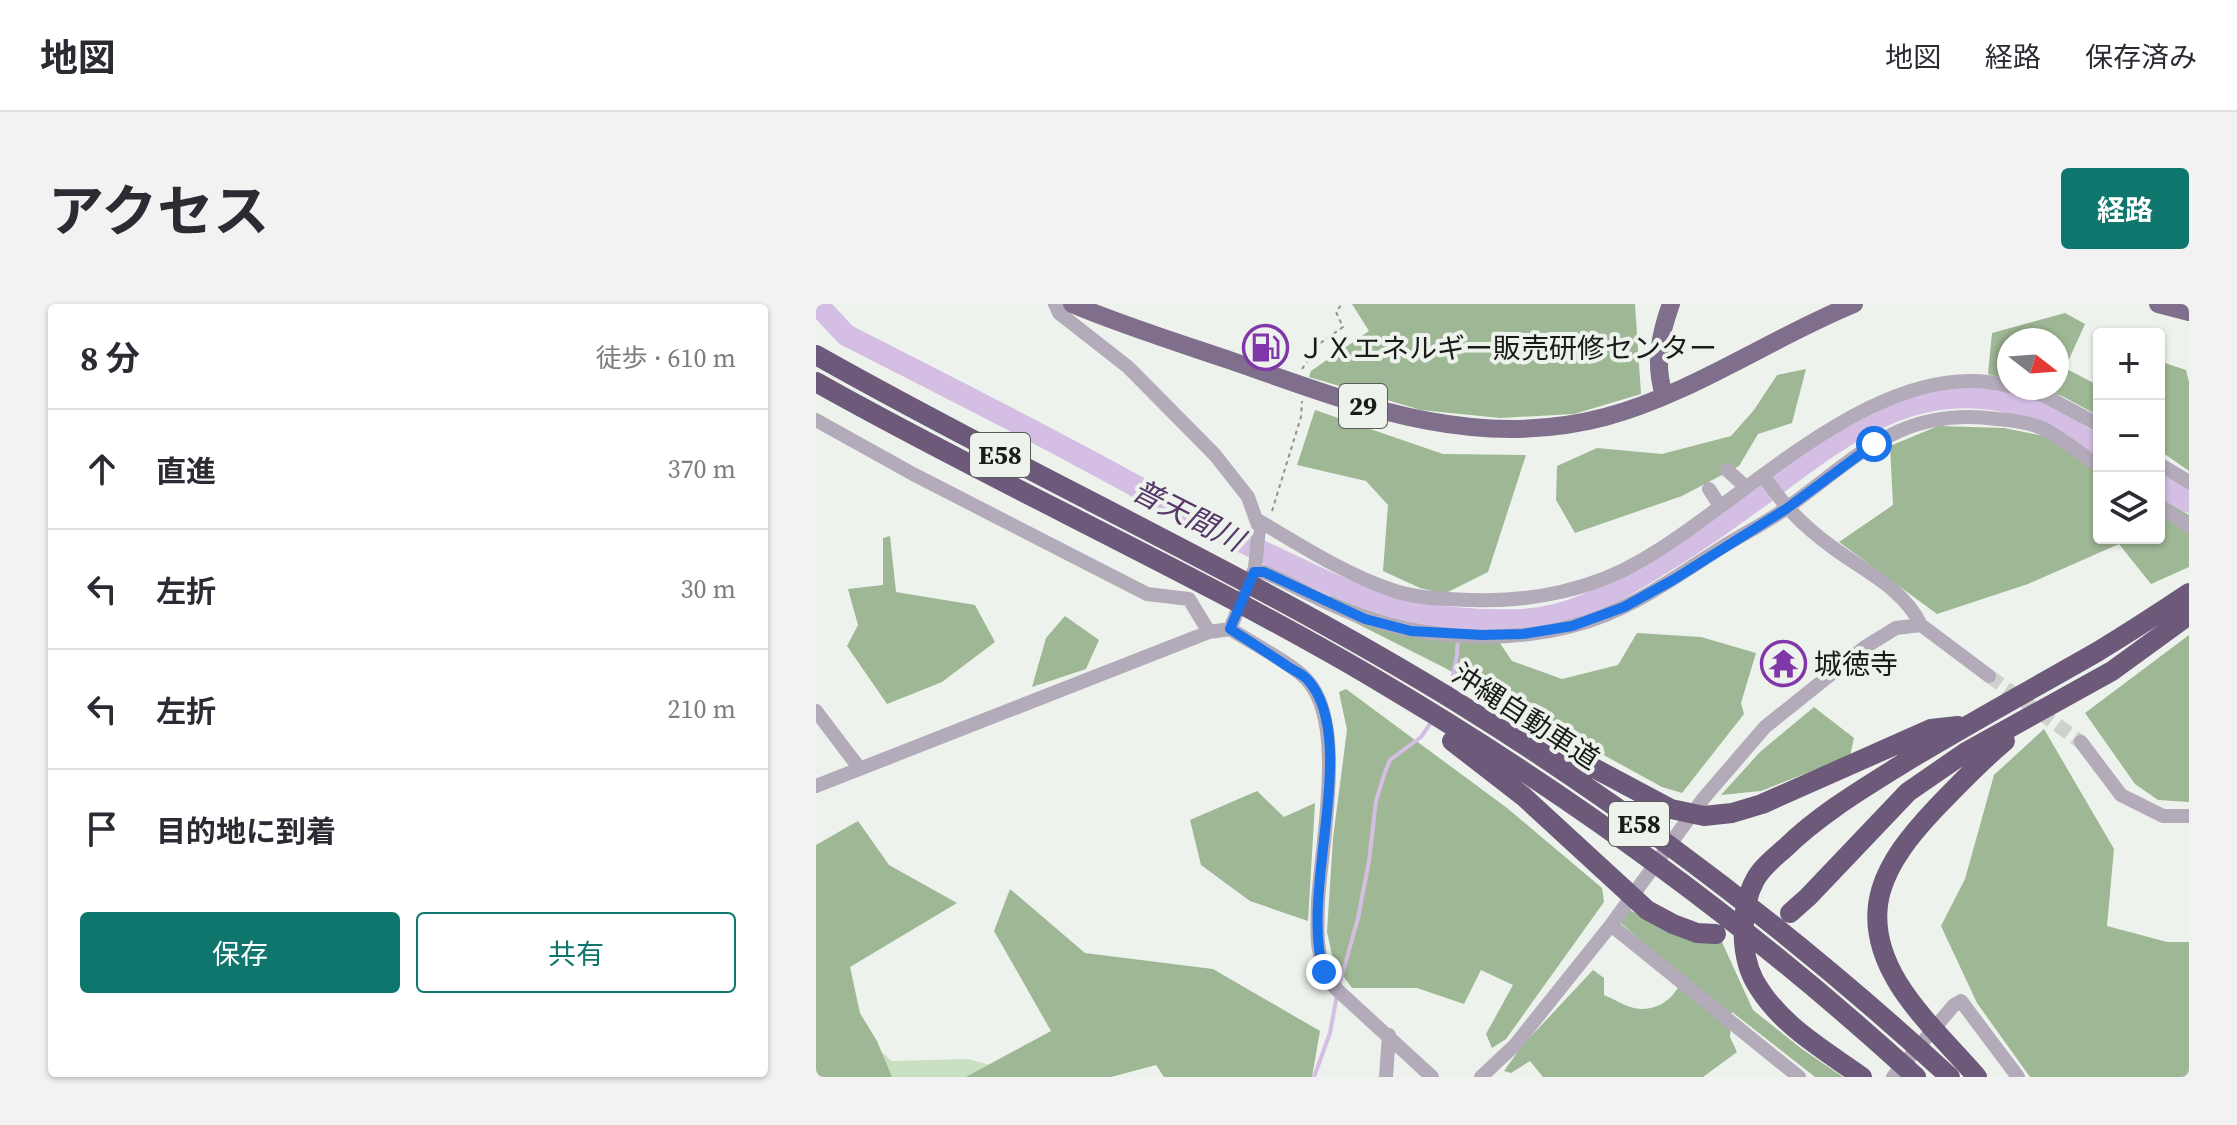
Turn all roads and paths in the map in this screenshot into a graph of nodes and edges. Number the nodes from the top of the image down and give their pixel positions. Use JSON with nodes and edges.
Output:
{"nodes":[{"id":1,"x":1055,"y":304,"type":"edge"},
{"id":2,"x":1072,"y":304,"type":"edge"},
{"id":3,"x":1342,"y":304,"type":"edge"},
{"id":4,"x":1671,"y":304,"type":"edge"},
{"id":5,"x":1854,"y":304,"type":"edge"},
{"id":6,"x":2158,"y":304,"type":"edge"},
{"id":7,"x":2189,"y":312,"type":"edge"},
{"id":8,"x":816,"y":355,"type":"edge"},
{"id":9,"x":1298,"y":374,"type":"dead end"},
{"id":10,"x":816,"y":382,"type":"edge"},
{"id":11,"x":1997,"y":385,"type":"edge"},
{"id":12,"x":1664,"y":395,"type":"junction"},
{"id":13,"x":2052,"y":400,"type":"edge"},
{"id":14,"x":1302,"y":401,"type":"dead end"},
{"id":15,"x":816,"y":420,"type":"edge"},
{"id":16,"x":2093,"y":422,"type":"edge"},
{"id":17,"x":2093,"y":462,"type":"edge"},
{"id":18,"x":2165,"y":468,"type":"edge"},
{"id":19,"x":1727,"y":470,"type":"dead end"},
{"id":20,"x":1763,"y":475,"type":"junction"},
{"id":21,"x":2189,"y":482,"type":"edge"},
{"id":22,"x":1746,"y":487,"type":"junction"},
{"id":23,"x":1709,"y":489,"type":"dead end"},
{"id":24,"x":1720,"y":506,"type":"junction"},
{"id":25,"x":1786,"y":508,"type":"junction"},
{"id":26,"x":2165,"y":510,"type":"edge"},
{"id":27,"x":1272,"y":512,"type":"dead end"},
{"id":28,"x":1257,"y":523,"type":"junction"},
{"id":29,"x":2189,"y":526,"type":"edge"},
{"id":30,"x":1255,"y":570,"type":"junction"},
{"id":31,"x":2189,"y":593,"type":"edge"},
{"id":32,"x":2189,"y":615,"type":"edge"},
{"id":33,"x":1293,"y":621,"type":"junction"},
{"id":34,"x":1921,"y":625,"type":"junction"},
{"id":35,"x":1230,"y":629,"type":"junction"},
{"id":36,"x":1209,"y":632,"type":"junction"},
{"id":37,"x":1370,"y":676,"type":"junction"},
{"id":38,"x":1989,"y":676,"type":"tunnel mouth"},
{"id":39,"x":1458,"y":703,"type":"junction"},
{"id":40,"x":2042,"y":710,"type":"junction"},
{"id":41,"x":816,"y":711,"type":"edge"},
{"id":42,"x":1967,"y":725,"type":"junction"},
{"id":43,"x":2081,"y":742,"type":"tunnel mouth"},
{"id":44,"x":860,"y":769,"type":"junction"},
{"id":45,"x":816,"y":786,"type":"edge"},
{"id":46,"x":2189,"y":816,"type":"edge"},
{"id":47,"x":1790,"y":913,"type":"dead end"},
{"id":48,"x":1615,"y":920,"type":"junction"},
{"id":49,"x":1716,"y":934,"type":"dead end"},
{"id":50,"x":1389,"y":1035,"type":"junction"},
{"id":51,"x":1386,"y":1077,"type":"edge"},
{"id":52,"x":1432,"y":1077,"type":"edge"},
{"id":53,"x":1481,"y":1077,"type":"edge"},
{"id":54,"x":1799,"y":1077,"type":"edge"},
{"id":55,"x":1862,"y":1077,"type":"edge"},
{"id":56,"x":1893,"y":1077,"type":"edge"},
{"id":57,"x":1916,"y":1077,"type":"edge"},
{"id":58,"x":1950,"y":1077,"type":"edge"},
{"id":59,"x":1977,"y":1077,"type":"edge"},
{"id":60,"x":2018,"y":1077,"type":"edge"}],
"edges":[{"from":1,"to":28,"type":"street"},
{"from":2,"to":12,"type":"main road","number":"29"},
{"from":3,"to":9,"type":"path"},
{"from":4,"to":12,"type":"main road"},
{"from":5,"to":12,"type":"main road","number":"29"},
{"from":6,"to":7,"type":"main road"},
{"from":8,"to":33,"type":"highway","name":"沖縄自動車道","number":"E58"},
{"from":10,"to":33,"type":"highway","name":"沖縄自動車道","number":"E58"},
{"from":11,"to":20,"type":"street"},
{"from":13,"to":16,"type":"street"},
{"from":14,"to":27,"type":"path"},
{"from":15,"to":36,"type":"street"},
{"from":17,"to":25,"type":"street"},
{"from":18,"to":21,"type":"street"},
{"from":19,"to":22,"type":"street"},
{"from":20,"to":22,"type":"street"},
{"from":20,"to":25,"type":"street"},
{"from":22,"to":24,"type":"street"},
{"from":23,"to":24,"type":"street"},
{"from":24,"to":28,"type":"street"},
{"from":25,"to":30,"type":"street"},
{"from":25,"to":34,"type":"street"},
{"from":26,"to":29,"type":"street"},
{"from":28,"to":30,"type":"street"},
{"from":30,"to":35,"type":"street"},
{"from":31,"to":42,"type":"highway"},
{"from":32,"to":40,"type":"highway"},
{"from":33,"to":37,"type":"highway","name":"沖縄自動車道","number":"E58"},
{"from":33,"to":39,"type":"highway","name":"沖縄自動車道","number":"E58"},
{"from":34,"to":38,"type":"street"},
{"from":34,"to":48,"type":"street"},
{"from":35,"to":36,"type":"street"},
{"from":35,"to":50,"type":"street"},
{"from":36,"to":44,"type":"street"},
{"from":37,"to":49,"type":"highway"},
{"from":37,"to":57,"type":"highway","name":"沖縄自動車道","number":"E58"},
{"from":39,"to":42,"type":"highway"},
{"from":39,"to":58,"type":"highway","name":"沖縄自動車道","number":"E58"},
{"from":40,"to":47,"type":"highway"},
{"from":40,"to":59,"type":"highway"},
{"from":41,"to":44,"type":"street"},
{"from":42,"to":55,"type":"highway"},
{"from":43,"to":46,"type":"street"},
{"from":44,"to":45,"type":"street"},
{"from":48,"to":53,"type":"street"},
{"from":48,"to":54,"type":"street"},
{"from":50,"to":51,"type":"street"},
{"from":50,"to":52,"type":"street"},
{"from":56,"to":60,"type":"street"}]}
